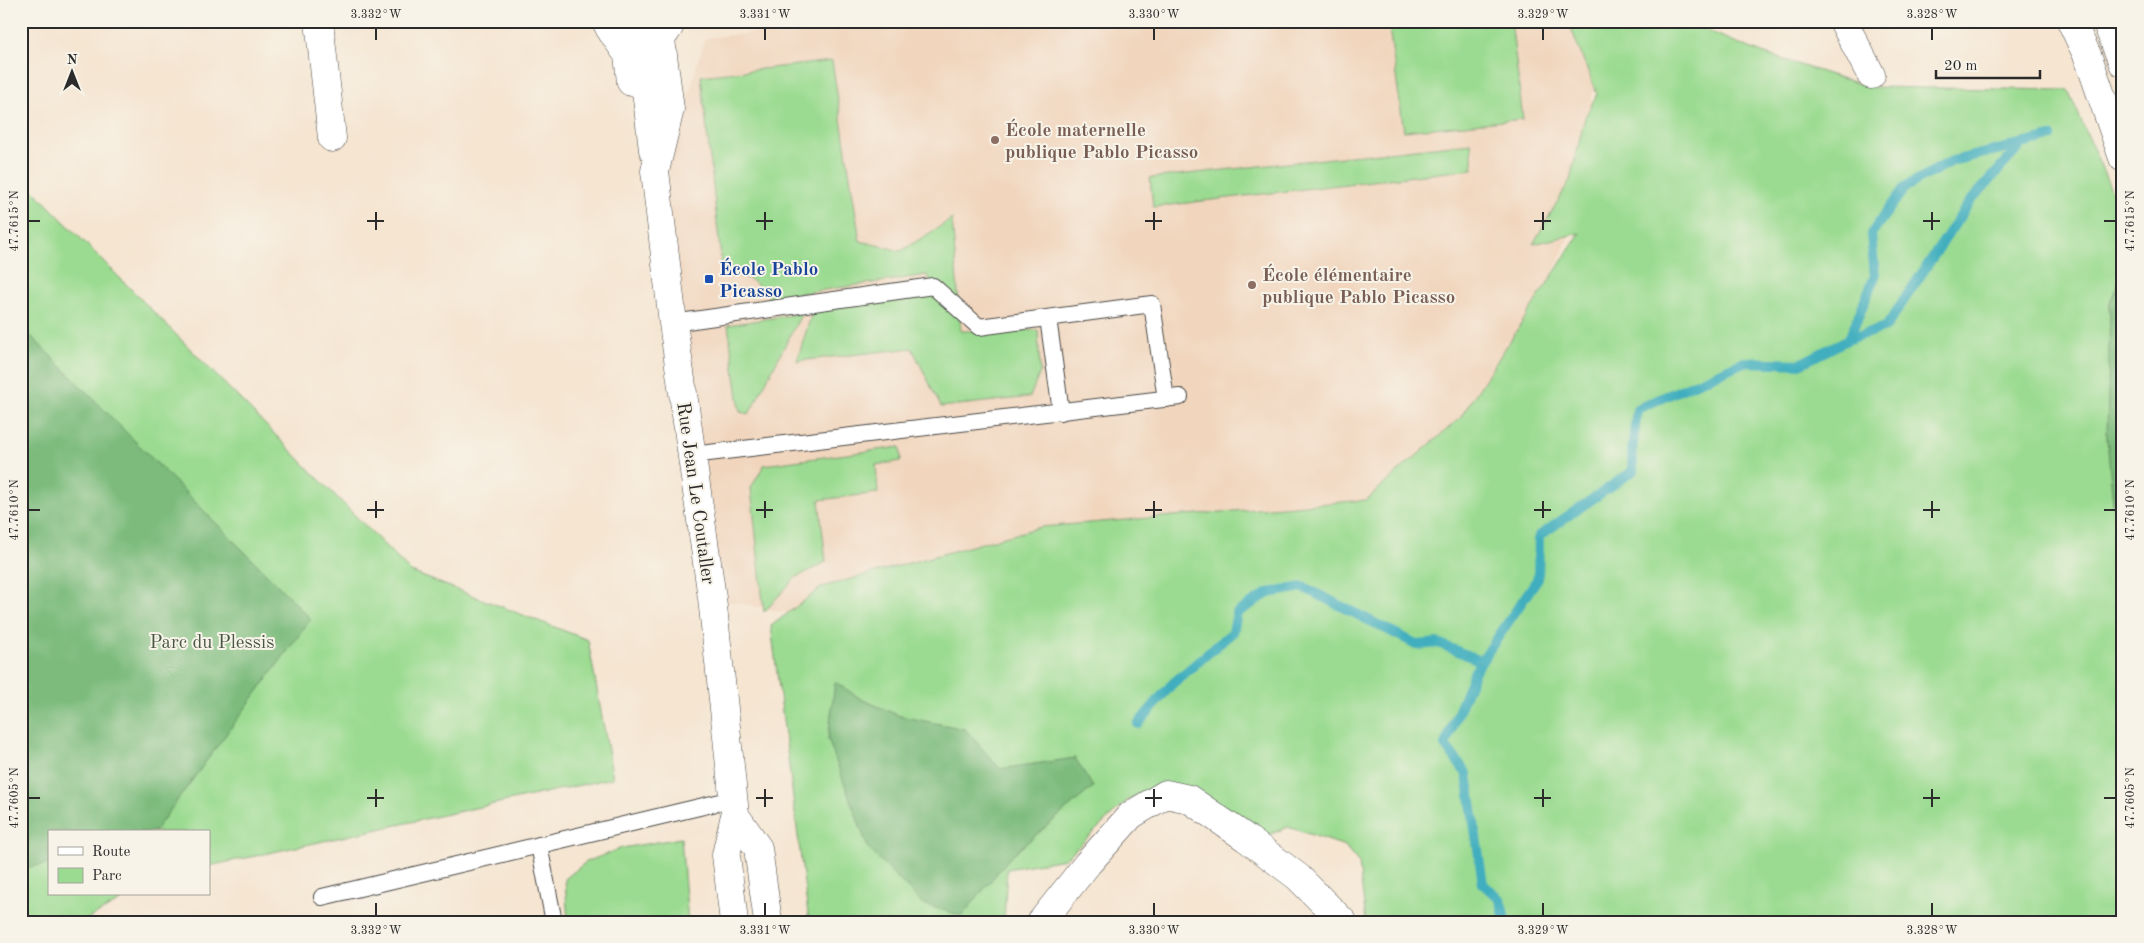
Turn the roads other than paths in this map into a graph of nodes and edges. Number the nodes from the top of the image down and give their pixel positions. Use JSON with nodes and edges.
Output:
{"nodes":[{"id":1,"x":319,"y":21,"type":"edge"},
{"id":2,"x":1843,"y":21,"type":"edge"},
{"id":3,"x":2071,"y":21,"type":"edge"},
{"id":4,"x":2106,"y":21,"type":"edge"},
{"id":5,"x":640,"y":37,"type":"edge"},
{"id":6,"x":2123,"y":64,"type":"edge"},
{"id":7,"x":1871,"y":75,"type":"dead end"},
{"id":8,"x":634,"y":111,"type":"junction"},
{"id":9,"x":332,"y":138,"type":"dead end"},
{"id":10,"x":2123,"y":158,"type":"edge"},
{"id":11,"x":655,"y":171,"type":"junction"},
{"id":12,"x":1048,"y":318,"type":"junction"},
{"id":13,"x":673,"y":323,"type":"junction"},
{"id":14,"x":1061,"y":412,"type":"junction"},
{"id":15,"x":692,"y":455,"type":"junction"},
{"id":16,"x":734,"y":807,"type":"junction"},
{"id":17,"x":539,"y":845,"type":"junction"},
{"id":18,"x":322,"y":897,"type":"dead end"},
{"id":19,"x":554,"y":922,"type":"edge"},
{"id":20,"x":734,"y":922,"type":"edge"},
{"id":21,"x":768,"y":922,"type":"edge"},
{"id":22,"x":1041,"y":922,"type":"edge"},
{"id":23,"x":1343,"y":922,"type":"edge"}],
"edges":[{"from":1,"to":9,"type":"street"},
{"from":2,"to":7,"type":"street"},
{"from":3,"to":10,"type":"street"},
{"from":4,"to":6,"type":"street"},
{"from":5,"to":8,"type":"street"},
{"from":5,"to":8,"type":"street","name":"Rue Jean Le Coutaller"},
{"from":5,"to":11,"type":"street","name":"Rue Jean Le Coutaller"},
{"from":8,"to":11,"type":"street","name":"Rue Jean Le Coutaller"},
{"from":11,"to":13,"type":"street","name":"Rue Jean Le Coutaller"},
{"from":12,"to":13,"type":"lane"},
{"from":12,"to":14,"type":"lane"},
{"from":12,"to":14,"type":"lane"},
{"from":13,"to":15,"type":"street","name":"Rue Jean Le Coutaller"},
{"from":14,"to":15,"type":"lane"},
{"from":15,"to":16,"type":"street","name":"Rue Jean Le Coutaller"},
{"from":16,"to":17,"type":"lane"},
{"from":16,"to":20,"type":"street","name":"Rue Jean Le Coutaller"},
{"from":16,"to":21,"type":"street","name":"Rue Jean Le Coutaller"},
{"from":17,"to":18,"type":"lane"},
{"from":17,"to":19,"type":"lane"},
{"from":22,"to":23,"type":"street"}]}
